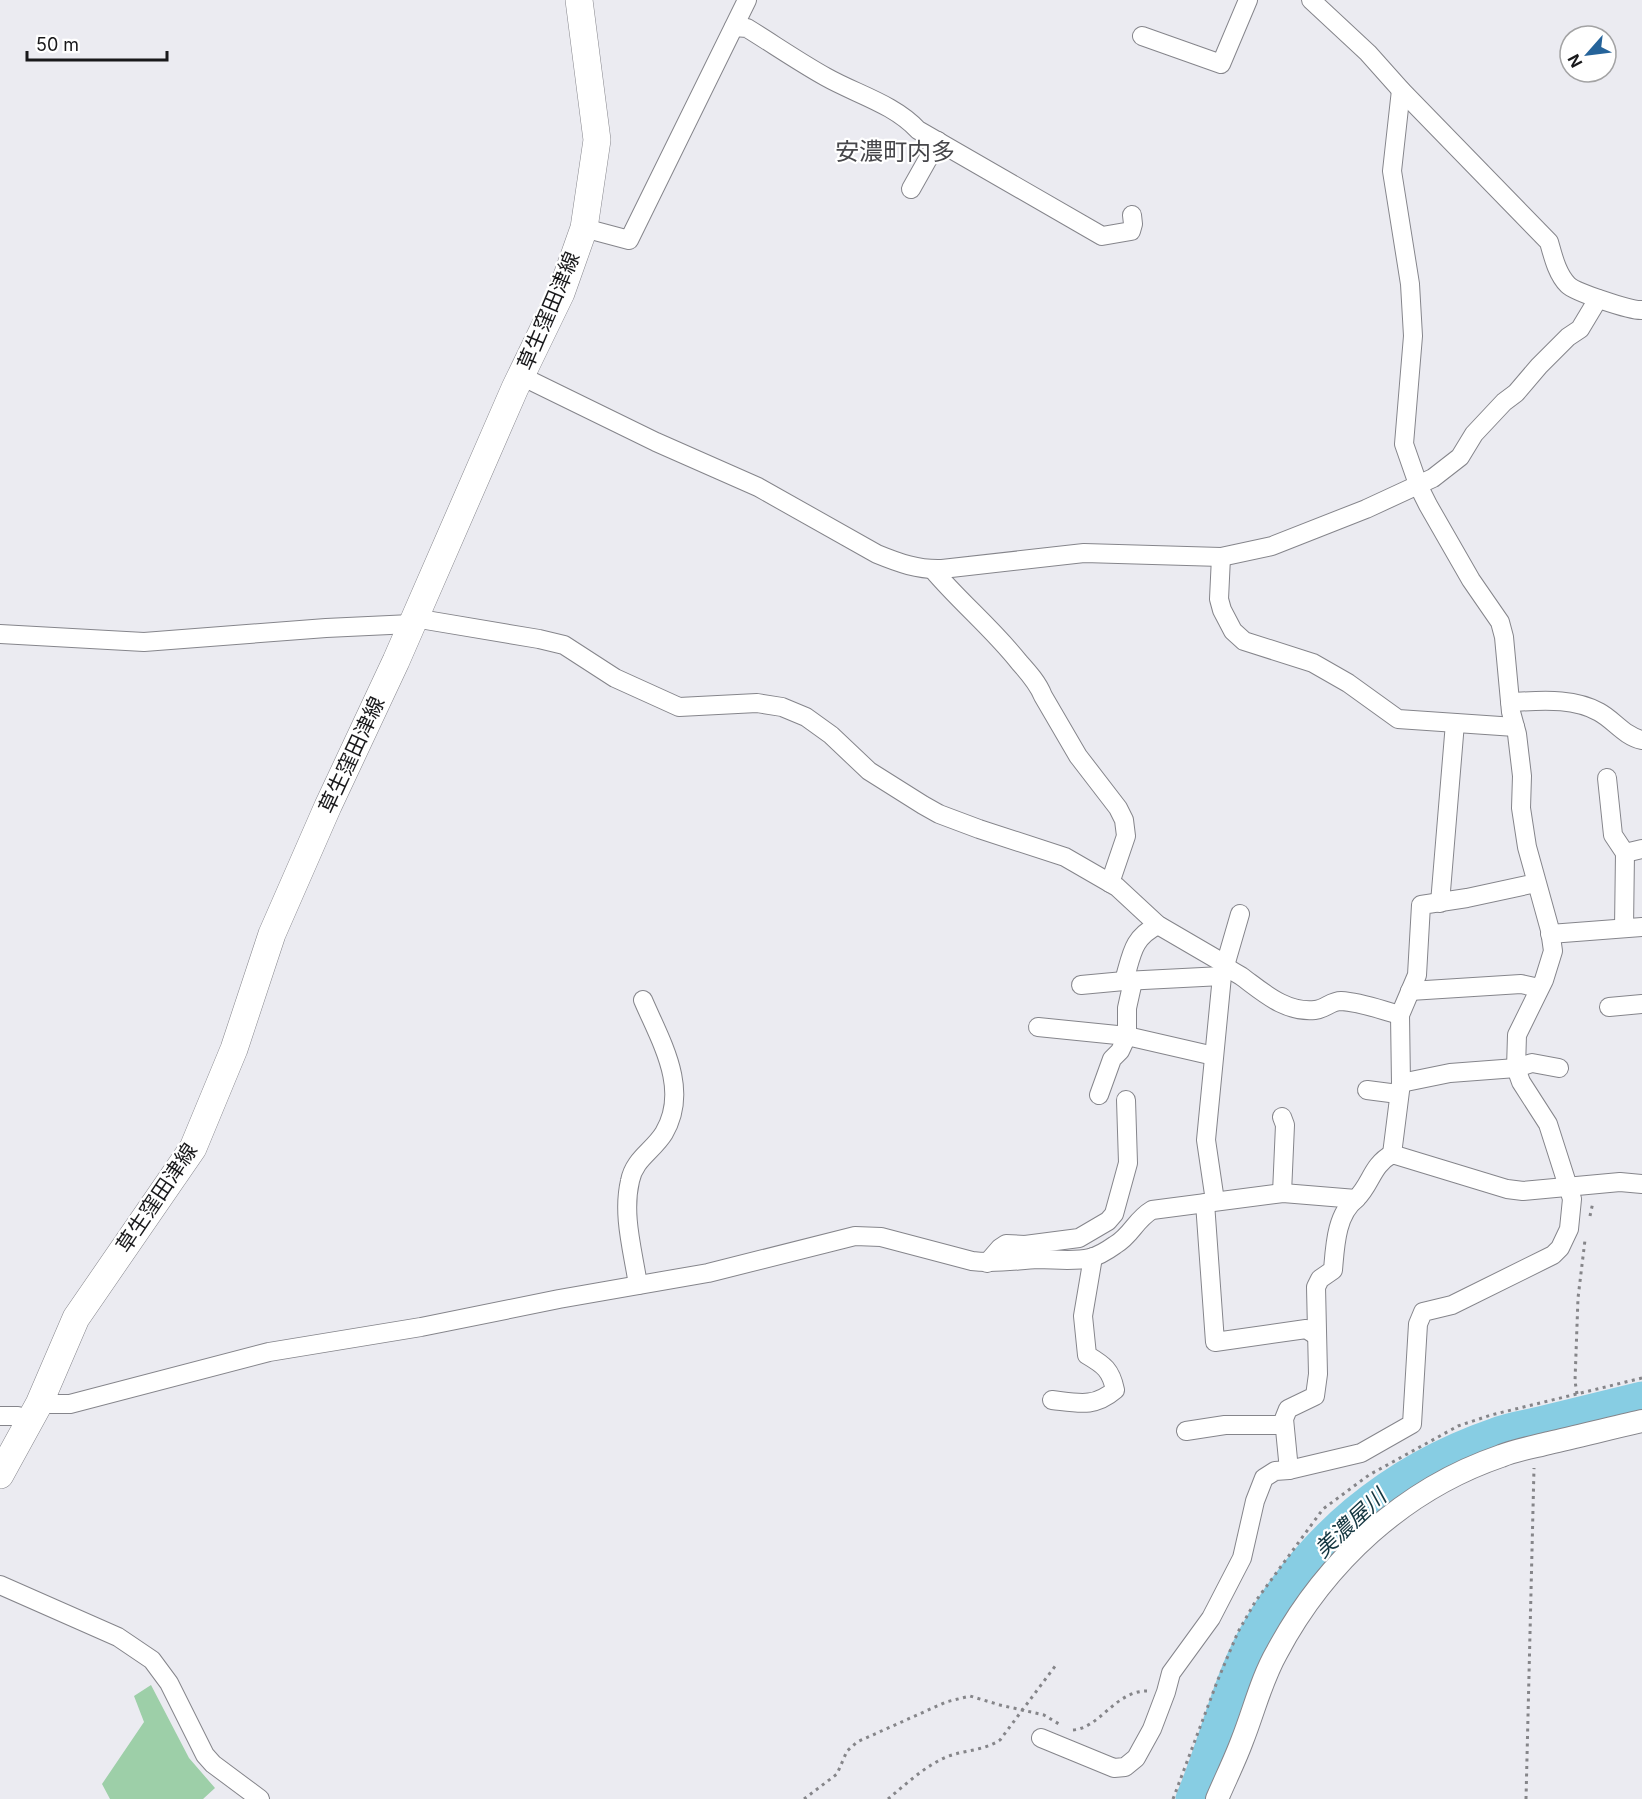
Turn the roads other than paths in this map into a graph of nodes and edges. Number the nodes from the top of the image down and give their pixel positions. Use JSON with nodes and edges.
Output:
{"nodes":[{"id":1,"x":579,"y":0,"type":"edge"},
{"id":2,"x":747,"y":0,"type":"edge"},
{"id":3,"x":1248,"y":0,"type":"edge"},
{"id":4,"x":1311,"y":0,"type":"edge"},
{"id":5,"x":734,"y":27,"type":"junction"},
{"id":6,"x":1142,"y":36,"type":"dead end"},
{"id":7,"x":1401,"y":90,"type":"junction"},
{"id":8,"x":938,"y":141,"type":"junction"},
{"id":9,"x":911,"y":189,"type":"dead end"},
{"id":10,"x":1132,"y":215,"type":"dead end"},
{"id":11,"x":584,"y":228,"type":"junction"},
{"id":12,"x":1598,"y":298,"type":"junction"},
{"id":13,"x":1642,"y":310,"type":"edge"},
{"id":14,"x":521,"y":376,"type":"junction"},
{"id":15,"x":1418,"y":485,"type":"junction"},
{"id":16,"x":1221,"y":557,"type":"junction"},
{"id":17,"x":933,"y":570,"type":"junction"},
{"id":18,"x":412,"y":621,"type":"junction"},
{"id":19,"x":0,"y":634,"type":"edge"},
{"id":20,"x":1510,"y":702,"type":"junction"},
{"id":21,"x":1455,"y":723,"type":"junction"},
{"id":22,"x":1515,"y":728,"type":"junction"},
{"id":23,"x":1642,"y":740,"type":"edge"},
{"id":24,"x":1607,"y":778,"type":"dead end"},
{"id":25,"x":1634,"y":851,"type":"edge"},
{"id":26,"x":1110,"y":883,"type":"junction"},
{"id":27,"x":1536,"y":883,"type":"junction"},
{"id":28,"x":1440,"y":903,"type":"junction"},
{"id":29,"x":1240,"y":914,"type":"dead end"},
{"id":30,"x":1158,"y":925,"type":"junction"},
{"id":31,"x":1633,"y":928,"type":"edge"},
{"id":32,"x":1550,"y":934,"type":"junction"},
{"id":33,"x":1224,"y":972,"type":"junction"},
{"id":34,"x":1129,"y":981,"type":"junction"},
{"id":35,"x":1081,"y":985,"type":"dead end"},
{"id":36,"x":1539,"y":988,"type":"junction"},
{"id":37,"x":1410,"y":991,"type":"junction"},
{"id":38,"x":643,"y":1000,"type":"dead end"},
{"id":39,"x":1642,"y":1004,"type":"edge"},
{"id":40,"x":1609,"y":1007,"type":"dead end"},
{"id":41,"x":1400,"y":1015,"type":"junction"},
{"id":42,"x":1038,"y":1027,"type":"dead end"},
{"id":43,"x":1127,"y":1036,"type":"junction"},
{"id":44,"x":1214,"y":1056,"type":"junction"},
{"id":45,"x":1516,"y":1068,"type":"junction"},
{"id":46,"x":1559,"y":1068,"type":"dead end"},
{"id":47,"x":1400,"y":1089,"type":"junction"},
{"id":48,"x":1367,"y":1090,"type":"dead end"},
{"id":49,"x":1099,"y":1095,"type":"dead end"},
{"id":50,"x":1126,"y":1100,"type":"dead end"},
{"id":51,"x":1282,"y":1117,"type":"dead end"},
{"id":52,"x":1392,"y":1154,"type":"junction"},
{"id":53,"x":1642,"y":1184,"type":"edge"},
{"id":54,"x":1569,"y":1188,"type":"junction"},
{"id":55,"x":1282,"y":1194,"type":"junction"},
{"id":56,"x":1356,"y":1199,"type":"junction"},
{"id":57,"x":1210,"y":1202,"type":"junction"},
{"id":58,"x":1093,"y":1257,"type":"junction"},
{"id":59,"x":987,"y":1263,"type":"junction"},
{"id":60,"x":638,"y":1285,"type":"junction"},
{"id":61,"x":1317,"y":1336,"type":"junction"},
{"id":62,"x":1052,"y":1400,"type":"dead end"},
{"id":63,"x":34,"y":1412,"type":"junction"},
{"id":64,"x":0,"y":1416,"type":"edge"},
{"id":65,"x":1642,"y":1420,"type":"edge"},
{"id":66,"x":1284,"y":1425,"type":"junction"},
{"id":67,"x":1186,"y":1431,"type":"dead end"},
{"id":68,"x":1289,"y":1470,"type":"junction"},
{"id":69,"x":0,"y":1475,"type":"edge"},
{"id":70,"x":0,"y":1585,"type":"edge"},
{"id":71,"x":1041,"y":1738,"type":"dead end"},
{"id":72,"x":260,"y":1799,"type":"edge"},
{"id":73,"x":1217,"y":1799,"type":"edge"}],
"edges":[{"from":1,"to":11,"type":"main road","name":"草生窪田津線"},
{"from":2,"to":5,"type":"street"},
{"from":3,"to":6,"type":"street"},
{"from":4,"to":7,"type":"street"},
{"from":5,"to":8,"type":"street"},
{"from":5,"to":11,"type":"street"},
{"from":7,"to":12,"type":"street"},
{"from":7,"to":15,"type":"street"},
{"from":8,"to":9,"type":"street"},
{"from":8,"to":10,"type":"street"},
{"from":11,"to":14,"type":"main road","name":"草生窪田津線"},
{"from":12,"to":13,"type":"street"},
{"from":12,"to":15,"type":"street"},
{"from":14,"to":17,"type":"street"},
{"from":14,"to":18,"type":"main road","name":"草生窪田津線"},
{"from":15,"to":16,"type":"street"},
{"from":15,"to":20,"type":"street"},
{"from":16,"to":17,"type":"street"},
{"from":16,"to":21,"type":"street"},
{"from":17,"to":26,"type":"street"},
{"from":18,"to":19,"type":"street"},
{"from":18,"to":26,"type":"street"},
{"from":18,"to":63,"type":"main road","name":"草生窪田津線"},
{"from":20,"to":22,"type":"street"},
{"from":20,"to":23,"type":"street"},
{"from":21,"to":22,"type":"street"},
{"from":21,"to":28,"type":"street"},
{"from":22,"to":27,"type":"street"},
{"from":24,"to":25,"type":"street"},
{"from":25,"to":31,"type":"street"},
{"from":26,"to":30,"type":"street"},
{"from":27,"to":28,"type":"street"},
{"from":27,"to":32,"type":"street"},
{"from":28,"to":37,"type":"street"},
{"from":29,"to":33,"type":"street"},
{"from":30,"to":33,"type":"street"},
{"from":30,"to":34,"type":"street"},
{"from":31,"to":32,"type":"street"},
{"from":32,"to":36,"type":"street"},
{"from":33,"to":34,"type":"street"},
{"from":33,"to":41,"type":"street"},
{"from":33,"to":44,"type":"street"},
{"from":34,"to":35,"type":"street"},
{"from":34,"to":43,"type":"street"},
{"from":36,"to":37,"type":"street"},
{"from":36,"to":45,"type":"street"},
{"from":37,"to":41,"type":"street"},
{"from":38,"to":60,"type":"street"},
{"from":39,"to":40,"type":"street"},
{"from":41,"to":47,"type":"street"},
{"from":42,"to":43,"type":"street"},
{"from":43,"to":44,"type":"street"},
{"from":43,"to":49,"type":"street"},
{"from":44,"to":57,"type":"street"},
{"from":45,"to":46,"type":"street"},
{"from":45,"to":47,"type":"street"},
{"from":45,"to":54,"type":"street"},
{"from":47,"to":48,"type":"street"},
{"from":47,"to":52,"type":"street"},
{"from":50,"to":59,"type":"street"},
{"from":51,"to":55,"type":"street"},
{"from":52,"to":54,"type":"street"},
{"from":52,"to":56,"type":"street"},
{"from":53,"to":54,"type":"street"},
{"from":54,"to":68,"type":"street"},
{"from":55,"to":56,"type":"street"},
{"from":55,"to":57,"type":"street"},
{"from":56,"to":61,"type":"street"},
{"from":57,"to":58,"type":"street"},
{"from":57,"to":61,"type":"street"},
{"from":58,"to":59,"type":"street"},
{"from":58,"to":62,"type":"street"},
{"from":59,"to":60,"type":"street"},
{"from":60,"to":63,"type":"street"},
{"from":61,"to":66,"type":"street"},
{"from":63,"to":64,"type":"street"},
{"from":63,"to":69,"type":"main road","name":"草生窪田津線"},
{"from":65,"to":73,"type":"street"},
{"from":66,"to":67,"type":"street"},
{"from":66,"to":68,"type":"street"},
{"from":68,"to":71,"type":"street"},
{"from":70,"to":72,"type":"street"}]}
